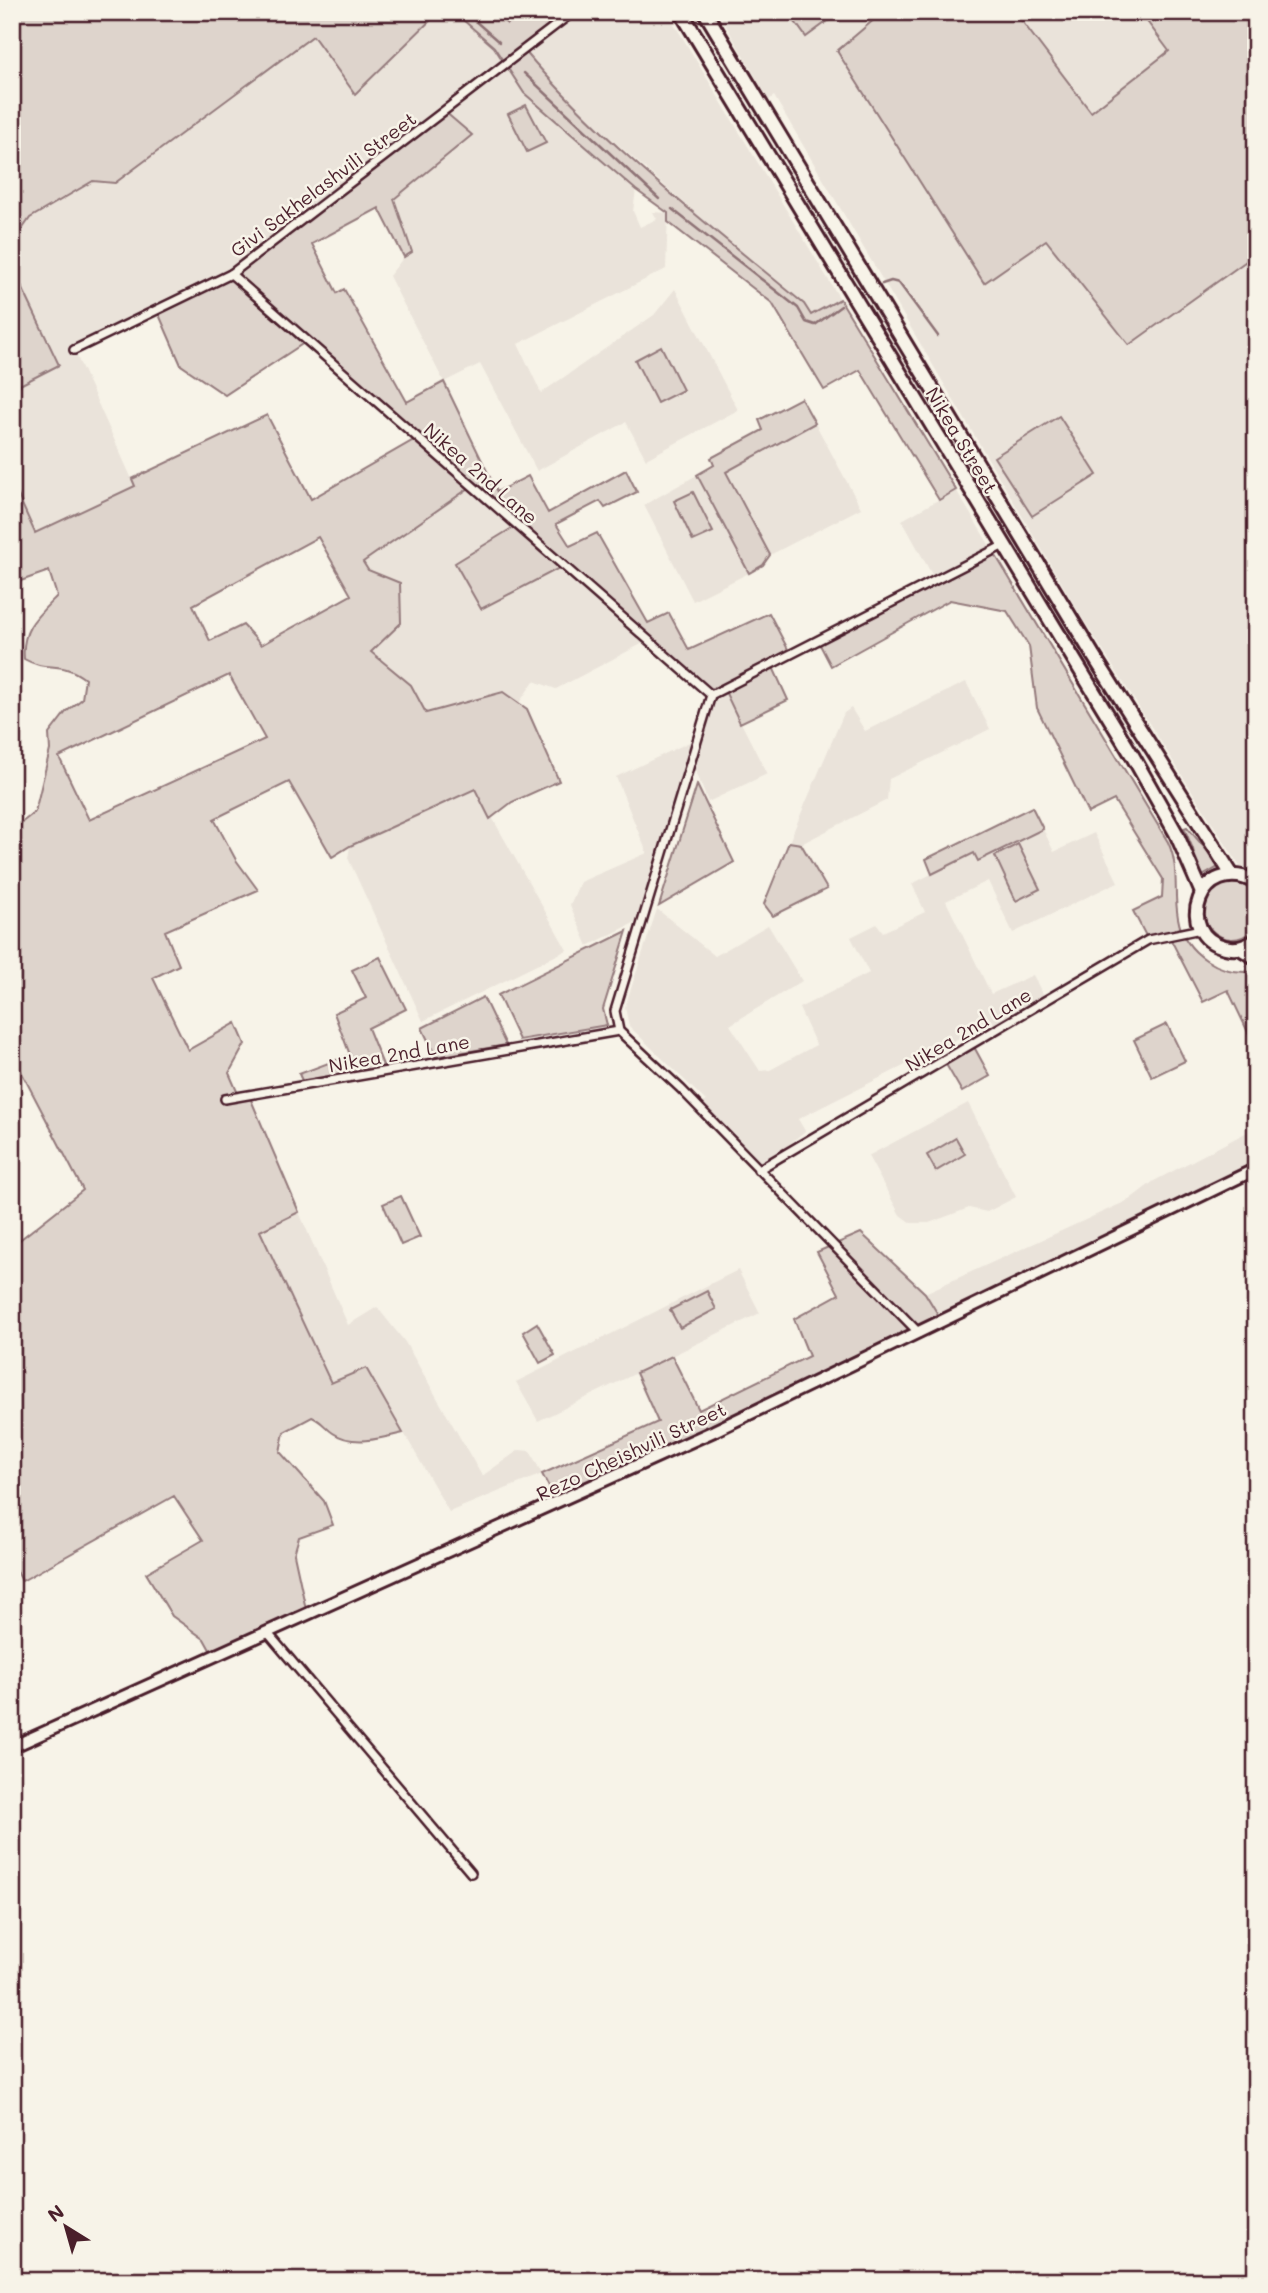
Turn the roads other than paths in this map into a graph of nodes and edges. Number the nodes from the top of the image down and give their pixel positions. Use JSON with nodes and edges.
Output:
{"nodes":[{"id":1,"x":573,"y":12,"type":"edge"},
{"id":2,"x":681,"y":12,"type":"edge"},
{"id":3,"x":705,"y":12,"type":"edge"},
{"id":4,"x":744,"y":76,"type":"junction"},
{"id":5,"x":726,"y":87,"type":"junction"},
{"id":6,"x":230,"y":274,"type":"junction"},
{"id":7,"x":74,"y":350,"type":"dead end"},
{"id":8,"x":1004,"y":545,"type":"junction"},
{"id":9,"x":711,"y":695,"type":"junction"},
{"id":10,"x":1232,"y":875,"type":"junction"},
{"id":11,"x":1256,"y":882,"type":"edge"},
{"id":12,"x":1202,"y":893,"type":"junction"},
{"id":13,"x":1201,"y":929,"type":"junction"},
{"id":14,"x":1256,"y":940,"type":"edge"},
{"id":15,"x":1240,"y":948,"type":"junction"},
{"id":16,"x":1256,"y":958,"type":"edge"},
{"id":17,"x":619,"y":1031,"type":"junction"},
{"id":18,"x":225,"y":1099,"type":"dead end"},
{"id":19,"x":1256,"y":1169,"type":"edge"},
{"id":20,"x":758,"y":1170,"type":"junction"},
{"id":21,"x":920,"y":1334,"type":"junction"},
{"id":22,"x":267,"y":1632,"type":"junction"},
{"id":23,"x":12,"y":1747,"type":"edge"},
{"id":24,"x":471,"y":1873,"type":"dead end"}],
"edges":[{"from":1,"to":6,"type":"street","name":"Givi Sakhelashvili Street"},
{"from":2,"to":5,"type":"main road","name":"Nikea Street"},
{"from":3,"to":4,"type":"main road","name":"Nikea Street"},
{"from":4,"to":5,"type":"main road"},
{"from":4,"to":10,"type":"main road","name":"Nikea Street"},
{"from":5,"to":8,"type":"main road","name":"Nikea Street"},
{"from":6,"to":7,"type":"street","name":"Givi Sakhelashvili Street"},
{"from":6,"to":9,"type":"street","name":"Nikea 2nd Lane"},
{"from":8,"to":9,"type":"street"},
{"from":8,"to":12,"type":"main road","name":"Nikea Street"},
{"from":9,"to":17,"type":"street"},
{"from":10,"to":11,"type":"main road"},
{"from":10,"to":12,"type":"main road"},
{"from":12,"to":13,"type":"main road","name":"Nikea Street"},
{"from":13,"to":15,"type":"main road"},
{"from":13,"to":20,"type":"street","name":"Nikea 2nd Lane"},
{"from":14,"to":15,"type":"main road"},
{"from":15,"to":16,"type":"main road"},
{"from":17,"to":18,"type":"street","name":"Nikea 2nd Lane"},
{"from":17,"to":20,"type":"street"},
{"from":19,"to":21,"type":"main road","name":"Rezo Cheishvili Street"},
{"from":20,"to":21,"type":"street"},
{"from":21,"to":22,"type":"main road","name":"Rezo Cheishvili Street"},
{"from":22,"to":23,"type":"main road","name":"Rezo Cheishvili Street"},
{"from":22,"to":24,"type":"street"}]}
